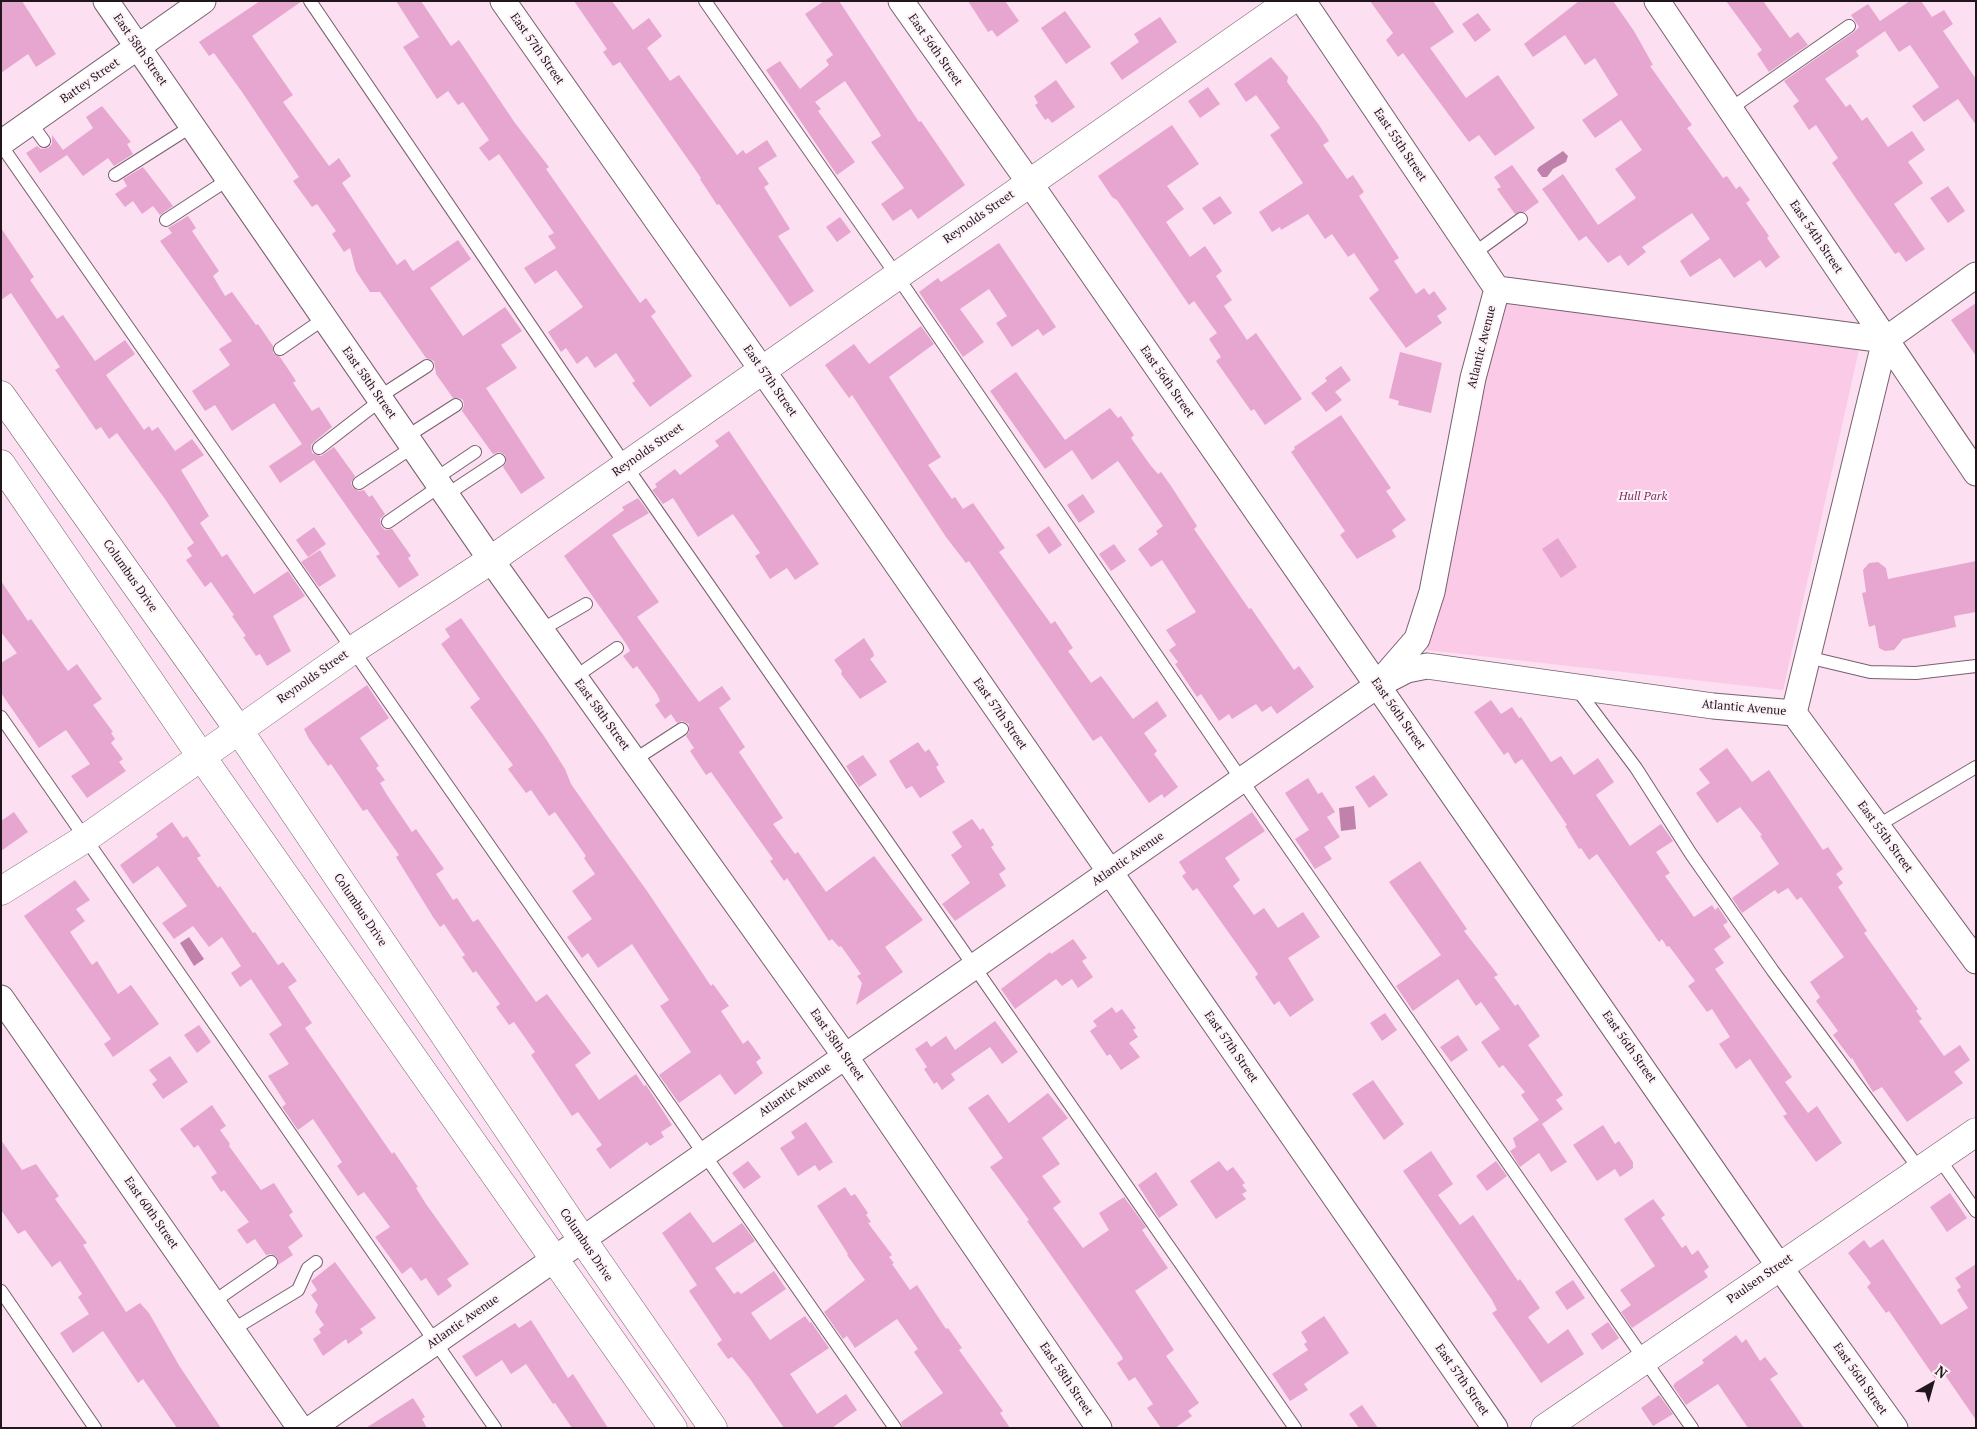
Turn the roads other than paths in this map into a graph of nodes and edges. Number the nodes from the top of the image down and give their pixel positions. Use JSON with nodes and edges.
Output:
{"nodes":[{"id":1,"x":106,"y":1,"type":"edge"},
{"id":2,"x":203,"y":1,"type":"edge"},
{"id":3,"x":310,"y":1,"type":"edge"},
{"id":4,"x":503,"y":1,"type":"edge"},
{"id":5,"x":705,"y":1,"type":"edge"},
{"id":6,"x":901,"y":1,"type":"edge"},
{"id":7,"x":1290,"y":1,"type":"edge"},
{"id":8,"x":1303,"y":1,"type":"edge"},
{"id":9,"x":1657,"y":1,"type":"edge"},
{"id":10,"x":1849,"y":26,"type":"dead end"},
{"id":11,"x":138,"y":47,"type":"junction"},
{"id":12,"x":1730,"y":109,"type":"junction"},
{"id":13,"x":192,"y":126,"type":"junction"},
{"id":14,"x":1,"y":144,"type":"edge"},
{"id":15,"x":115,"y":175,"type":"dead end"},
{"id":16,"x":229,"y":179,"type":"junction"},
{"id":17,"x":1029,"y":182,"type":"junction"},
{"id":18,"x":1521,"y":219,"type":"dead end"},
{"id":19,"x":166,"y":220,"type":"dead end"},
{"id":20,"x":1473,"y":254,"type":"junction"},
{"id":21,"x":1976,"y":275,"type":"edge"},
{"id":22,"x":897,"y":276,"type":"junction"},
{"id":23,"x":1497,"y":289,"type":"junction"},
{"id":24,"x":325,"y":318,"type":"junction"},
{"id":25,"x":1885,"y":340,"type":"junction"},
{"id":26,"x":280,"y":349,"type":"dead end"},
{"id":27,"x":428,"y":366,"type":"dead end"},
{"id":28,"x":763,"y":370,"type":"junction"},
{"id":29,"x":1,"y":395,"type":"edge"},
{"id":30,"x":380,"y":398,"type":"junction"},
{"id":31,"x":456,"y":405,"type":"dead end"},
{"id":32,"x":410,"y":442,"type":"junction"},
{"id":33,"x":320,"y":448,"type":"dead end"},
{"id":34,"x":475,"y":452,"type":"dead end"},
{"id":35,"x":499,"y":460,"type":"dead end"},
{"id":36,"x":1,"y":464,"type":"edge"},
{"id":37,"x":626,"y":466,"type":"junction"},
{"id":38,"x":1976,"y":473,"type":"edge"},
{"id":39,"x":359,"y":483,"type":"dead end"},
{"id":40,"x":441,"y":487,"type":"junction"},
{"id":41,"x":388,"y":522,"type":"dead end"},
{"id":42,"x":491,"y":560,"type":"junction"},
{"id":43,"x":586,"y":604,"type":"dead end"},
{"id":44,"x":541,"y":630,"type":"junction"},
{"id":45,"x":617,"y":648,"type":"dead end"},
{"id":46,"x":354,"y":649,"type":"junction"},
{"id":47,"x":1807,"y":657,"type":"junction"},
{"id":48,"x":1976,"y":666,"type":"edge"},
{"id":49,"x":575,"y":678,"type":"junction"},
{"id":50,"x":1378,"y":685,"type":"junction"},
{"id":51,"x":1575,"y":687,"type":"junction"},
{"id":52,"x":1794,"y":712,"type":"junction"},
{"id":53,"x":1,"y":717,"type":"edge"},
{"id":54,"x":238,"y":729,"type":"junction"},
{"id":55,"x":682,"y":729,"type":"dead end"},
{"id":56,"x":201,"y":756,"type":"junction"},
{"id":57,"x":634,"y":760,"type":"junction"},
{"id":58,"x":1976,"y":767,"type":"edge"},
{"id":59,"x":1242,"y":780,"type":"junction"},
{"id":60,"x":1877,"y":826,"type":"junction"},
{"id":61,"x":86,"y":838,"type":"junction"},
{"id":62,"x":1109,"y":872,"type":"junction"},
{"id":63,"x":1,"y":891,"type":"edge"},
{"id":64,"x":1976,"y":961,"type":"edge"},
{"id":65,"x":974,"y":966,"type":"junction"},
{"id":66,"x":1,"y":998,"type":"edge"},
{"id":67,"x":845,"y":1056,"type":"junction"},
{"id":68,"x":1976,"y":1132,"type":"edge"},
{"id":69,"x":705,"y":1154,"type":"junction"},
{"id":70,"x":1929,"y":1164,"type":"junction"},
{"id":71,"x":1976,"y":1211,"type":"edge"},
{"id":72,"x":582,"y":1239,"type":"junction"},
{"id":73,"x":555,"y":1258,"type":"junction"},
{"id":74,"x":271,"y":1262,"type":"dead end"},
{"id":75,"x":316,"y":1262,"type":"dead end"},
{"id":76,"x":1780,"y":1266,"type":"junction"},
{"id":77,"x":1,"y":1291,"type":"edge"},
{"id":78,"x":213,"y":1302,"type":"junction"},
{"id":79,"x":232,"y":1330,"type":"junction"},
{"id":80,"x":435,"y":1342,"type":"junction"},
{"id":81,"x":1644,"y":1359,"type":"junction"},
{"id":82,"x":95,"y":1428,"type":"edge"},
{"id":83,"x":300,"y":1428,"type":"edge"},
{"id":84,"x":312,"y":1428,"type":"edge"},
{"id":85,"x":494,"y":1428,"type":"edge"},
{"id":86,"x":673,"y":1428,"type":"edge"},
{"id":87,"x":713,"y":1428,"type":"edge"},
{"id":88,"x":895,"y":1428,"type":"edge"},
{"id":89,"x":1099,"y":1428,"type":"edge"},
{"id":90,"x":1295,"y":1428,"type":"edge"},
{"id":91,"x":1495,"y":1428,"type":"edge"},
{"id":92,"x":1545,"y":1428,"type":"edge"},
{"id":93,"x":1692,"y":1428,"type":"edge"},
{"id":94,"x":1895,"y":1428,"type":"edge"}],
"edges":[{"from":1,"to":11,"type":"street","name":"East 58th Street"},
{"from":2,"to":11,"type":"street","name":"Battey Street"},
{"from":3,"to":37,"type":"lane"},
{"from":4,"to":28,"type":"street","name":"East 57th Street"},
{"from":5,"to":22,"type":"lane"},
{"from":6,"to":17,"type":"street","name":"East 56th Street"},
{"from":7,"to":17,"type":"street","name":"Reynolds Street"},
{"from":8,"to":20,"type":"street","name":"East 55th Street"},
{"from":9,"to":12,"type":"street","name":"East 54th Street"},
{"from":10,"to":12,"type":"lane"},
{"from":11,"to":13,"type":"street","name":"East 58th Street"},
{"from":11,"to":14,"type":"street","name":"Battey Street"},
{"from":12,"to":25,"type":"street","name":"East 54th Street"},
{"from":13,"to":15,"type":"lane"},
{"from":13,"to":16,"type":"street","name":"East 58th Street"},
{"from":14,"to":46,"type":"lane"},
{"from":16,"to":19,"type":"lane"},
{"from":16,"to":24,"type":"street","name":"East 58th Street"},
{"from":17,"to":22,"type":"street","name":"Reynolds Street"},
{"from":17,"to":50,"type":"street","name":"East 56th Street"},
{"from":18,"to":20,"type":"lane"},
{"from":20,"to":23,"type":"street","name":"East 55th Street"},
{"from":21,"to":25,"type":"street"},
{"from":22,"to":28,"type":"street","name":"Reynolds Street"},
{"from":22,"to":59,"type":"lane"},
{"from":23,"to":25,"type":"street","name":"Atlantic Avenue"},
{"from":23,"to":50,"type":"street","name":"Atlantic Avenue"},
{"from":24,"to":26,"type":"lane"},
{"from":24,"to":30,"type":"street","name":"East 58th Street"},
{"from":25,"to":38,"type":"street","name":"East 54th Street"},
{"from":25,"to":47,"type":"street","name":"Atlantic Avenue"},
{"from":27,"to":30,"type":"lane"},
{"from":28,"to":37,"type":"street","name":"Reynolds Street"},
{"from":28,"to":62,"type":"street","name":"East 57th Street"},
{"from":29,"to":54,"type":"street","name":"Columbus Drive"},
{"from":30,"to":32,"type":"street","name":"East 58th Street"},
{"from":30,"to":33,"type":"lane"},
{"from":31,"to":32,"type":"lane"},
{"from":32,"to":39,"type":"lane"},
{"from":32,"to":40,"type":"street","name":"East 58th Street"},
{"from":34,"to":40,"type":"lane"},
{"from":35,"to":40,"type":"lane"},
{"from":36,"to":56,"type":"street"},
{"from":37,"to":42,"type":"street","name":"Reynolds Street"},
{"from":37,"to":65,"type":"lane"},
{"from":40,"to":41,"type":"lane"},
{"from":40,"to":42,"type":"street","name":"East 58th Street"},
{"from":42,"to":44,"type":"street","name":"East 58th Street"},
{"from":42,"to":46,"type":"street","name":"Reynolds Street"},
{"from":43,"to":44,"type":"lane"},
{"from":44,"to":49,"type":"street","name":"East 58th Street"},
{"from":45,"to":49,"type":"lane"},
{"from":46,"to":54,"type":"street","name":"Reynolds Street"},
{"from":46,"to":69,"type":"lane"},
{"from":47,"to":48,"type":"lane"},
{"from":47,"to":52,"type":"street","name":"Atlantic Avenue"},
{"from":49,"to":57,"type":"street","name":"East 58th Street"},
{"from":50,"to":51,"type":"street","name":"Atlantic Avenue"},
{"from":50,"to":59,"type":"street","name":"Atlantic Avenue"},
{"from":50,"to":76,"type":"street","name":"East 56th Street"},
{"from":51,"to":52,"type":"street","name":"Atlantic Avenue"},
{"from":51,"to":70,"type":"lane"},
{"from":52,"to":60,"type":"street","name":"East 55th Street"},
{"from":53,"to":61,"type":"lane"},
{"from":54,"to":56,"type":"street","name":"Reynolds Street"},
{"from":54,"to":72,"type":"street","name":"Columbus Drive"},
{"from":55,"to":57,"type":"lane"},
{"from":56,"to":61,"type":"street","name":"Reynolds Street"},
{"from":56,"to":73,"type":"street"},
{"from":57,"to":67,"type":"street","name":"East 58th Street"},
{"from":58,"to":60,"type":"lane"},
{"from":59,"to":62,"type":"street","name":"Atlantic Avenue"},
{"from":59,"to":81,"type":"lane"},
{"from":60,"to":64,"type":"street","name":"East 55th Street"},
{"from":61,"to":63,"type":"street","name":"Reynolds Street"},
{"from":61,"to":80,"type":"lane"},
{"from":62,"to":65,"type":"street","name":"Atlantic Avenue"},
{"from":62,"to":91,"type":"street","name":"East 57th Street"},
{"from":65,"to":67,"type":"street","name":"Atlantic Avenue"},
{"from":65,"to":90,"type":"lane"},
{"from":66,"to":78,"type":"street","name":"East 60th Street"},
{"from":67,"to":69,"type":"street","name":"Atlantic Avenue"},
{"from":67,"to":89,"type":"street","name":"East 58th Street"},
{"from":68,"to":70,"type":"street","name":"Paulsen Street"},
{"from":69,"to":72,"type":"street","name":"Atlantic Avenue"},
{"from":69,"to":88,"type":"lane"},
{"from":70,"to":71,"type":"lane"},
{"from":70,"to":76,"type":"street","name":"Paulsen Street"},
{"from":72,"to":73,"type":"street","name":"Atlantic Avenue"},
{"from":72,"to":87,"type":"street","name":"Columbus Drive"},
{"from":73,"to":80,"type":"street","name":"Atlantic Avenue"},
{"from":73,"to":86,"type":"street"},
{"from":74,"to":78,"type":"lane"},
{"from":75,"to":79,"type":"lane"},
{"from":76,"to":81,"type":"street","name":"Paulsen Street"},
{"from":76,"to":94,"type":"street","name":"East 56th Street"},
{"from":77,"to":82,"type":"lane"},
{"from":78,"to":79,"type":"street","name":"East 60th Street"},
{"from":79,"to":83,"type":"street","name":"East 60th Street"},
{"from":80,"to":84,"type":"street","name":"Atlantic Avenue"},
{"from":80,"to":85,"type":"lane"},
{"from":81,"to":92,"type":"street","name":"Paulsen Street"},
{"from":81,"to":93,"type":"lane"}]}
